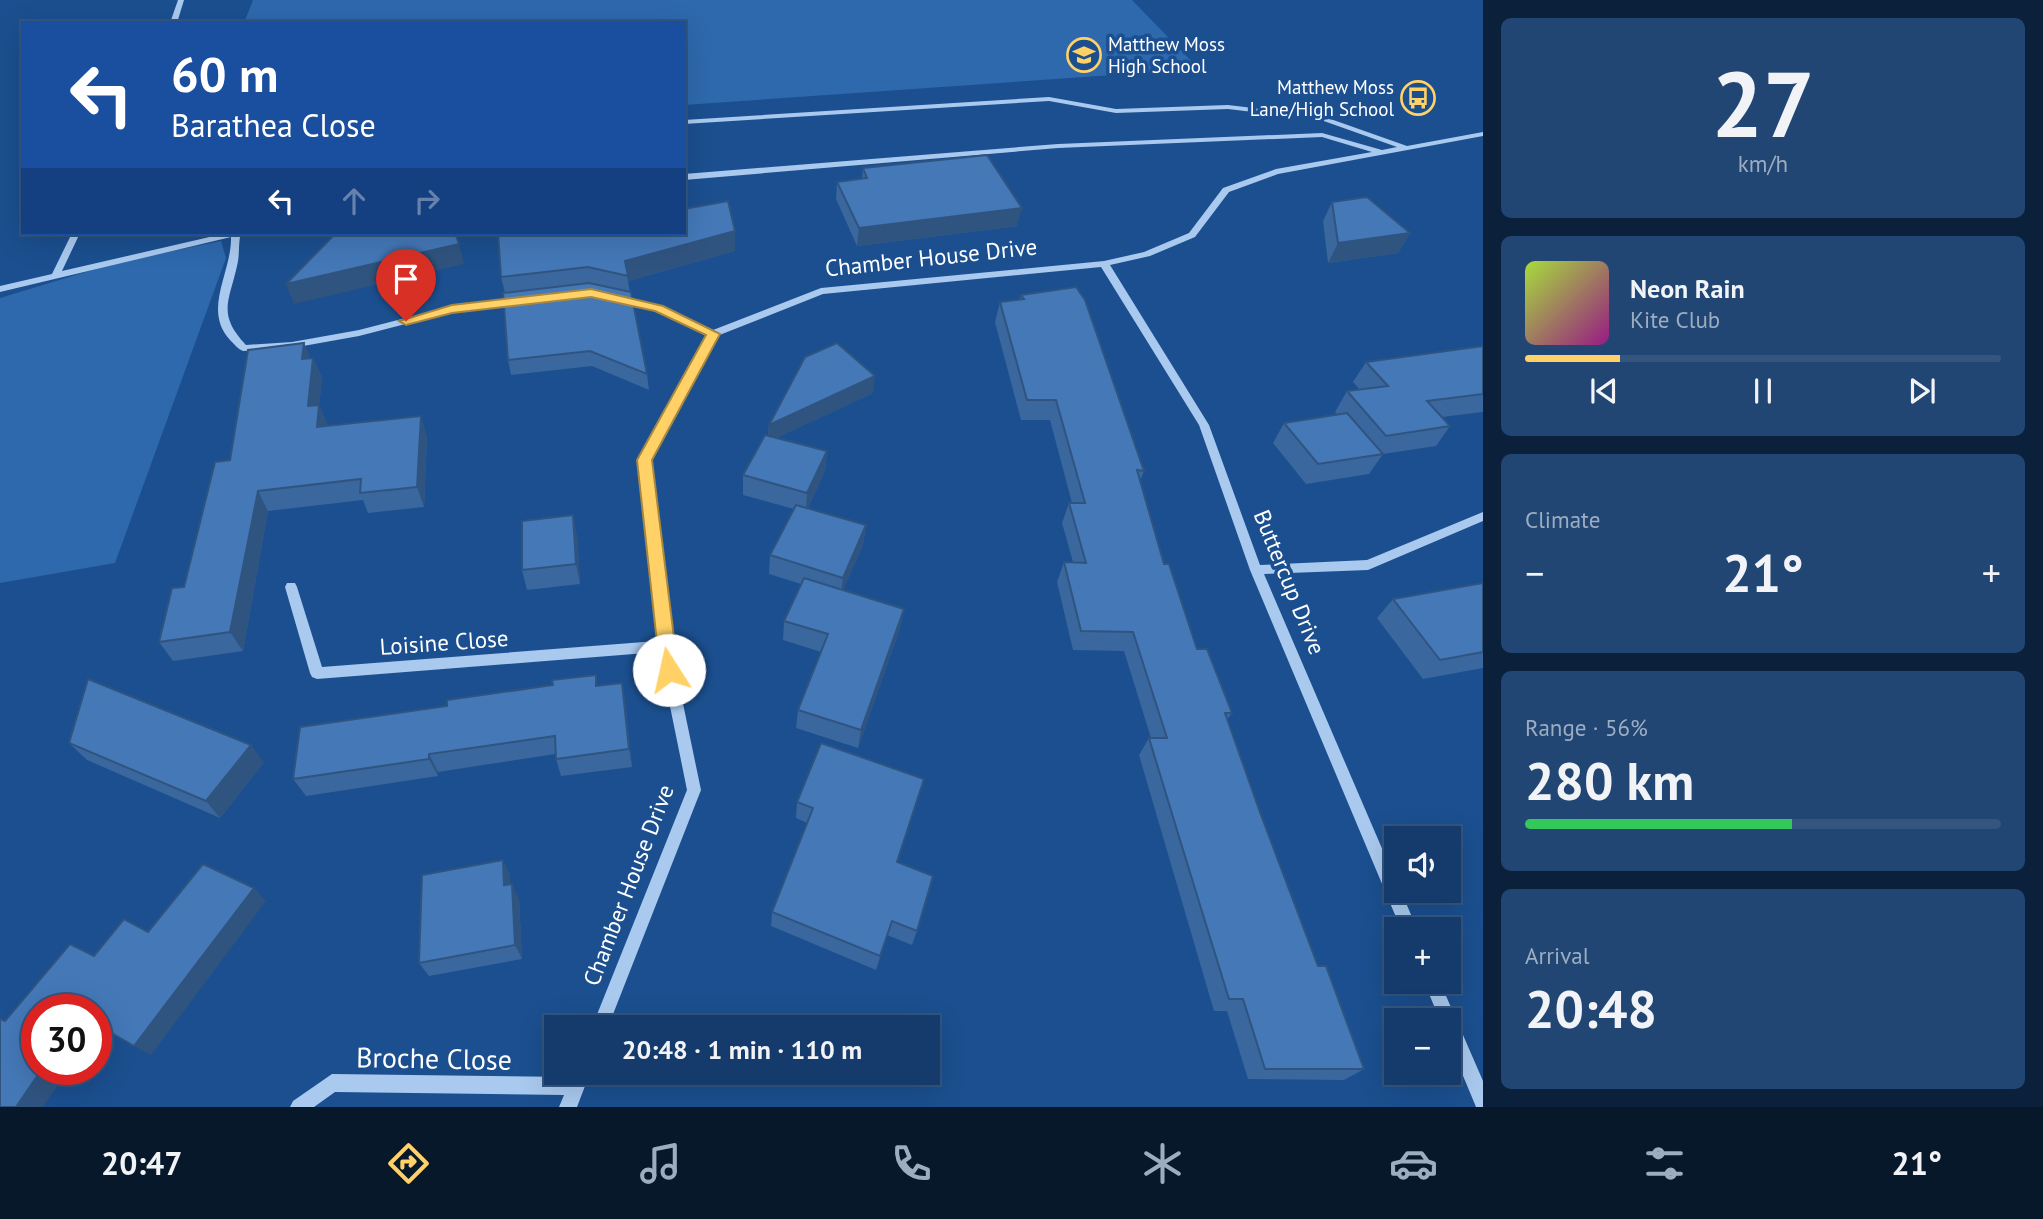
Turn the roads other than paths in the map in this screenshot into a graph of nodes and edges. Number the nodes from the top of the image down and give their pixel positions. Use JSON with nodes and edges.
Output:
{"nodes":[{"id":1,"x":181,"y":0,"type":"edge"},
{"id":2,"x":174,"y":21,"type":"edge"},
{"id":3,"x":686,"y":122,"type":"edge"},
{"id":4,"x":1483,"y":134,"type":"edge"},
{"id":5,"x":1407,"y":148,"type":"junction"},
{"id":6,"x":1381,"y":152,"type":"junction"},
{"id":7,"x":686,"y":177,"type":"edge"},
{"id":8,"x":75,"y":235,"type":"edge"},
{"id":9,"x":228,"y":235,"type":"edge"},
{"id":10,"x":236,"y":235,"type":"edge"},
{"id":11,"x":1104,"y":264,"type":"junction"},
{"id":12,"x":55,"y":277,"type":"junction"},
{"id":13,"x":0,"y":289,"type":"edge"},
{"id":14,"x":605,"y":296,"type":"edge"},
{"id":15,"x":528,"y":300,"type":"edge"},
{"id":16,"x":359,"y":333,"type":"joint"},
{"id":17,"x":713,"y":334,"type":"junction"},
{"id":18,"x":1483,"y":516,"type":"edge"},
{"id":19,"x":1256,"y":570,"type":"junction"},
{"id":20,"x":291,"y":587,"type":"dead end"},
{"id":21,"x":664,"y":646,"type":"junction"},
{"id":22,"x":1404,"y":917,"type":"edge"},
{"id":23,"x":605,"y":1015,"type":"edge"},
{"id":24,"x":1461,"y":1050,"type":"edge"},
{"id":25,"x":544,"y":1080,"type":"edge"},
{"id":26,"x":577,"y":1085,"type":"edge"},
{"id":27,"x":1483,"y":1102,"type":"edge"},
{"id":28,"x":299,"y":1107,"type":"edge"},
{"id":29,"x":568,"y":1107,"type":"edge"}],
"edges":[{"from":1,"to":2,"type":"street"},
{"from":3,"to":5,"type":"street"},
{"from":4,"to":5,"type":"street","name":"Chamber House Drive"},
{"from":5,"to":6,"type":"street","name":"Chamber House Drive"},
{"from":6,"to":7,"type":"street"},
{"from":6,"to":11,"type":"street","name":"Chamber House Drive"},
{"from":8,"to":12,"type":"street"},
{"from":9,"to":12,"type":"street"},
{"from":10,"to":16,"type":"lane"},
{"from":11,"to":17,"type":"street","name":"Chamber House Drive"},
{"from":11,"to":19,"type":"street","name":"Buttercup Drive"},
{"from":12,"to":13,"type":"street"},
{"from":14,"to":17,"type":"street"},
{"from":15,"to":16,"type":"street"},
{"from":17,"to":21,"type":"street","name":"Chamber House Drive"},
{"from":18,"to":19,"type":"street"},
{"from":19,"to":22,"type":"street","name":"Buttercup Drive"},
{"from":20,"to":21,"type":"street","name":"Loisine Close"},
{"from":21,"to":23,"type":"street","name":"Chamber House Drive"},
{"from":24,"to":27,"type":"street"},
{"from":25,"to":28,"type":"street","name":"Broche Close"},
{"from":26,"to":29,"type":"street"}]}
